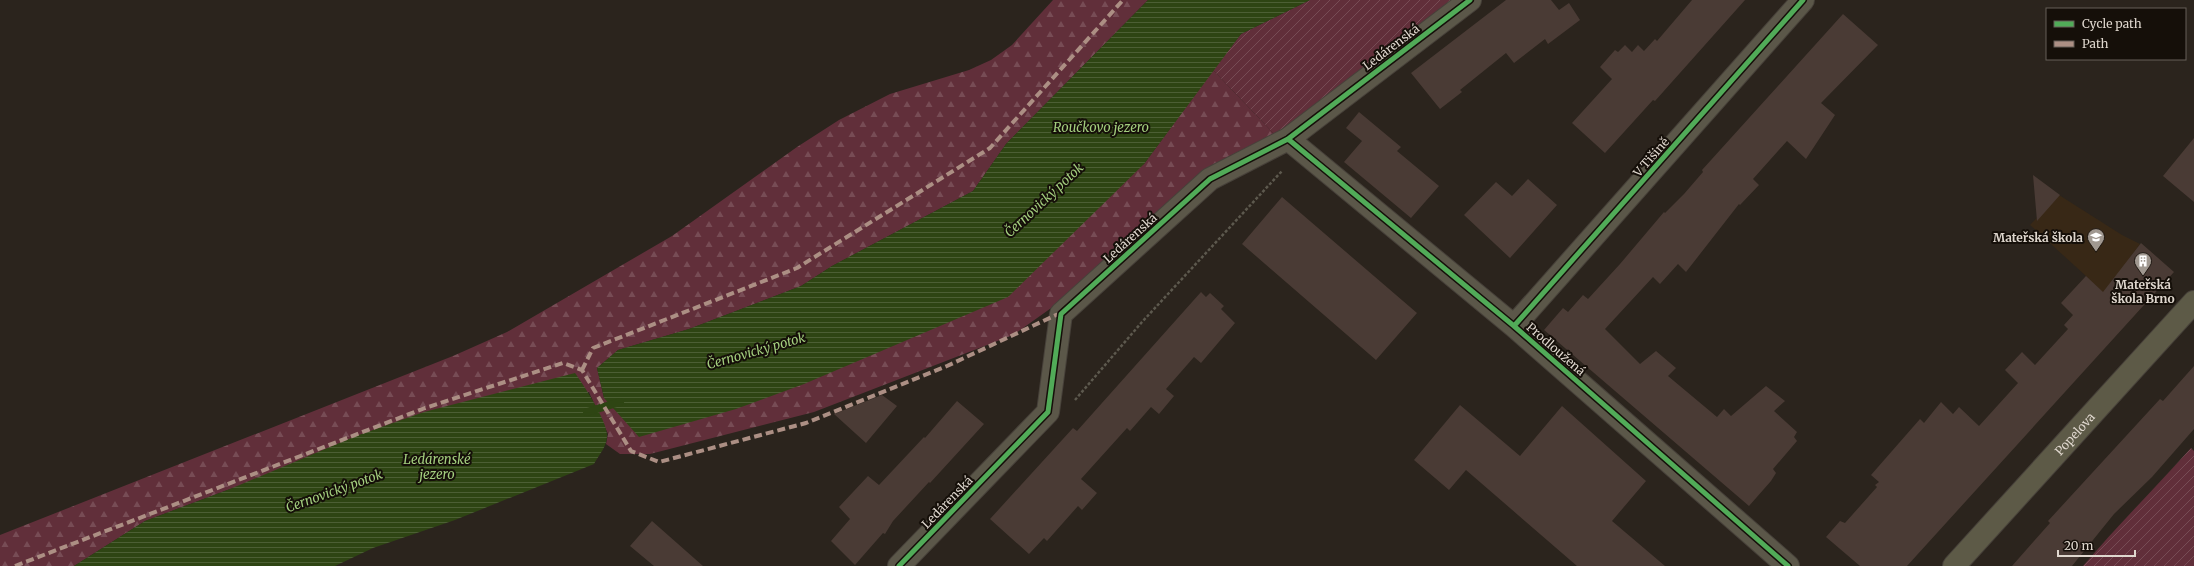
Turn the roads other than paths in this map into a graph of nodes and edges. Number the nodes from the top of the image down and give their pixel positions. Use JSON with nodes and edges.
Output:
{"nodes":[{"id":1,"x":1470,"y":0,"type":"edge"},
{"id":2,"x":1803,"y":0,"type":"edge"},
{"id":3,"x":1288,"y":139,"type":"junction"},
{"id":4,"x":2194,"y":302,"type":"edge"},
{"id":5,"x":1514,"y":326,"type":"junction"},
{"id":6,"x":899,"y":566,"type":"edge"},
{"id":7,"x":1788,"y":566,"type":"edge"},
{"id":8,"x":1954,"y":566,"type":"edge"}],
"edges":[{"from":1,"to":3,"type":"street","name":"Ledárenská"},
{"from":2,"to":5,"type":"street","name":"V Tišině"},
{"from":3,"to":5,"type":"street","name":"Prodloužená"},
{"from":3,"to":6,"type":"street","name":"Ledárenská"},
{"from":4,"to":8,"type":"street","name":"Popelova"},
{"from":5,"to":7,"type":"street","name":"Prodloužená"}]}
